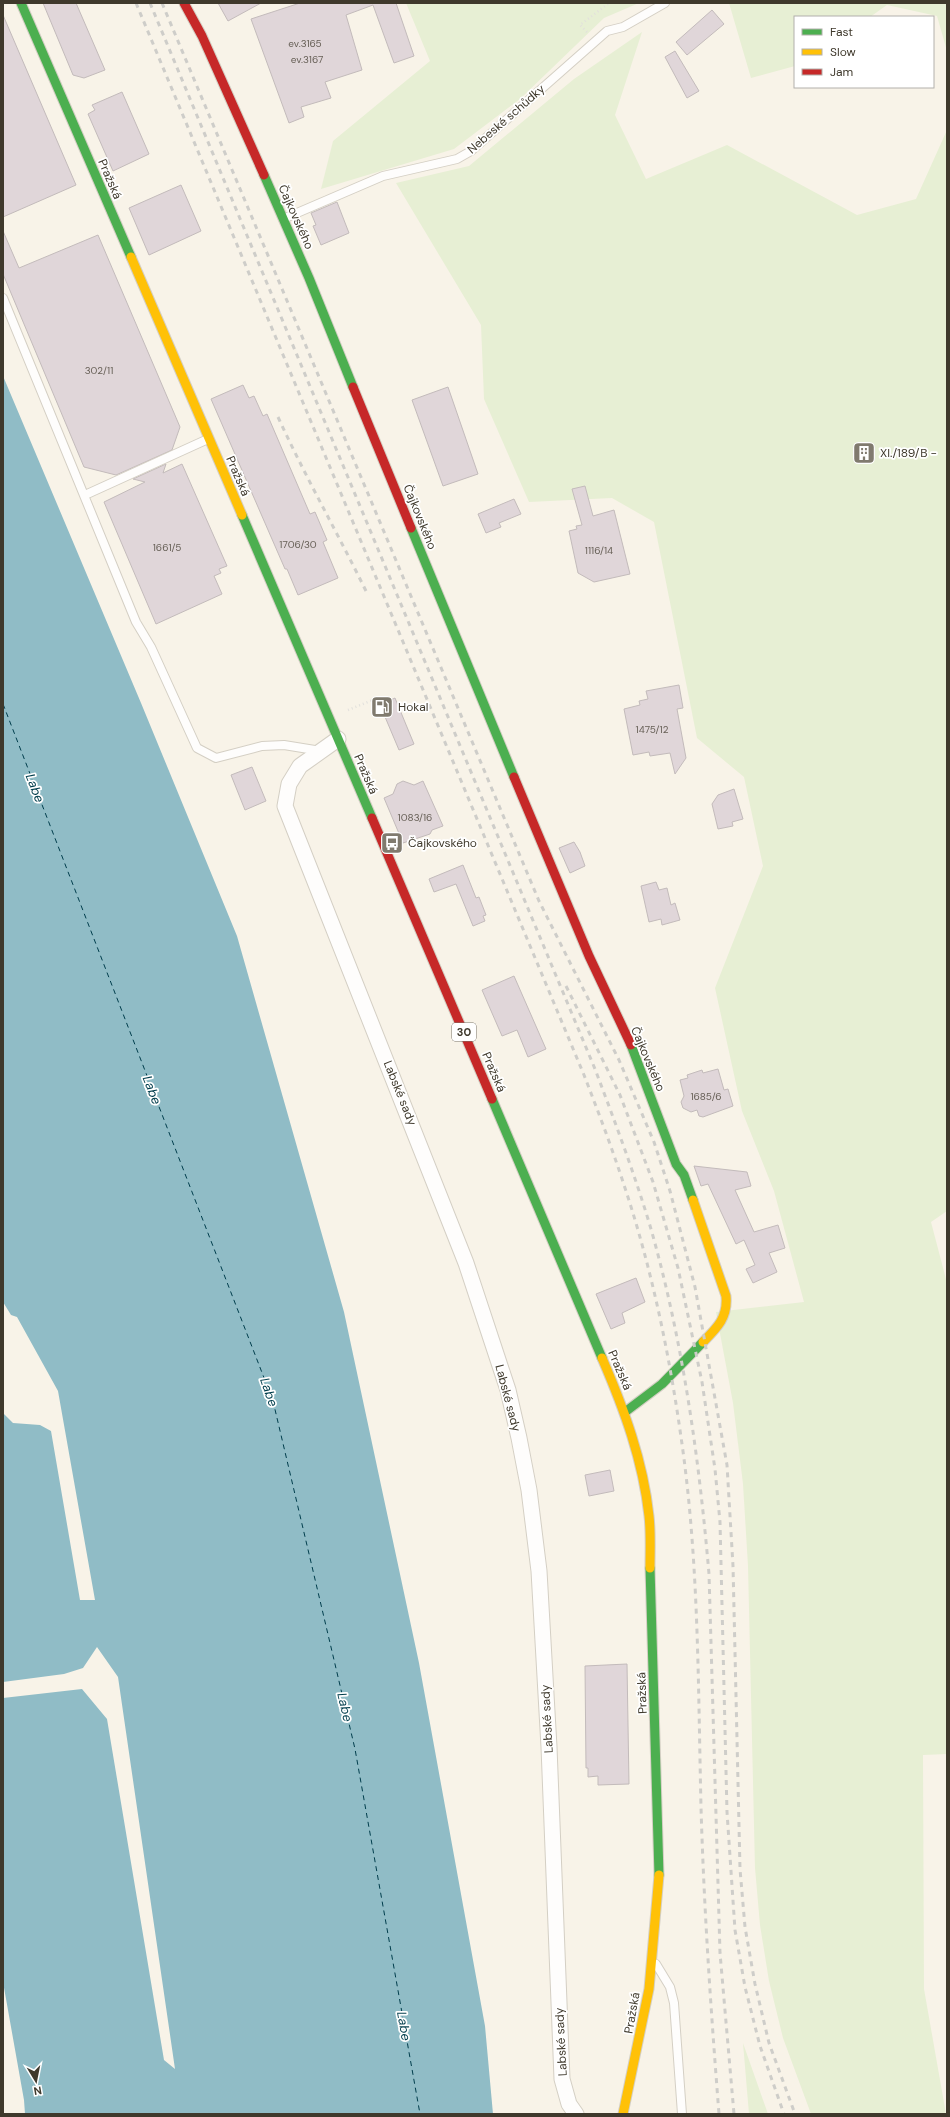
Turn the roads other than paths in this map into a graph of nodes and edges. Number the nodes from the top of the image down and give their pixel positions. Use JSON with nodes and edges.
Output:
{"nodes":[{"id":1,"x":21,"y":3,"type":"edge"},
{"id":2,"x":184,"y":3,"type":"edge"},
{"id":3,"x":666,"y":3,"type":"edge"},
{"id":4,"x":283,"y":219,"type":"junction"},
{"id":5,"x":3,"y":298,"type":"edge"},
{"id":6,"x":209,"y":438,"type":"junction"},
{"id":7,"x":84,"y":495,"type":"junction"},
{"id":8,"x":338,"y":739,"type":"junction"},
{"id":9,"x":321,"y":751,"type":"junction"},
{"id":10,"x":625,"y":1412,"type":"junction"},
{"id":11,"x":653,"y":1960,"type":"junction"},
{"id":12,"x":576,"y":2114,"type":"edge"},
{"id":13,"x":623,"y":2114,"type":"edge"},
{"id":14,"x":682,"y":2114,"type":"edge"}],
"edges":[{"from":1,"to":6,"type":"main road","name":"Pražská","number":"30"},
{"from":2,"to":4,"type":"main road","name":"Čajkovského"},
{"from":3,"to":4,"type":"lane","name":"Nebeské schůdky"},
{"from":4,"to":10,"type":"main road","name":"Čajkovského"},
{"from":5,"to":7,"type":"lane"},
{"from":6,"to":7,"type":"lane"},
{"from":6,"to":8,"type":"main road","name":"Pražská","number":"30"},
{"from":7,"to":9,"type":"lane"},
{"from":8,"to":9,"type":"street","name":"Labské sady"},
{"from":8,"to":10,"type":"main road","name":"Pražská","number":"30"},
{"from":9,"to":12,"type":"street","name":"Labské sady"},
{"from":10,"to":11,"type":"main road","name":"Pražská","number":"30"},
{"from":11,"to":13,"type":"main road","name":"Pražská","number":"30"},
{"from":11,"to":14,"type":"lane"}]}
